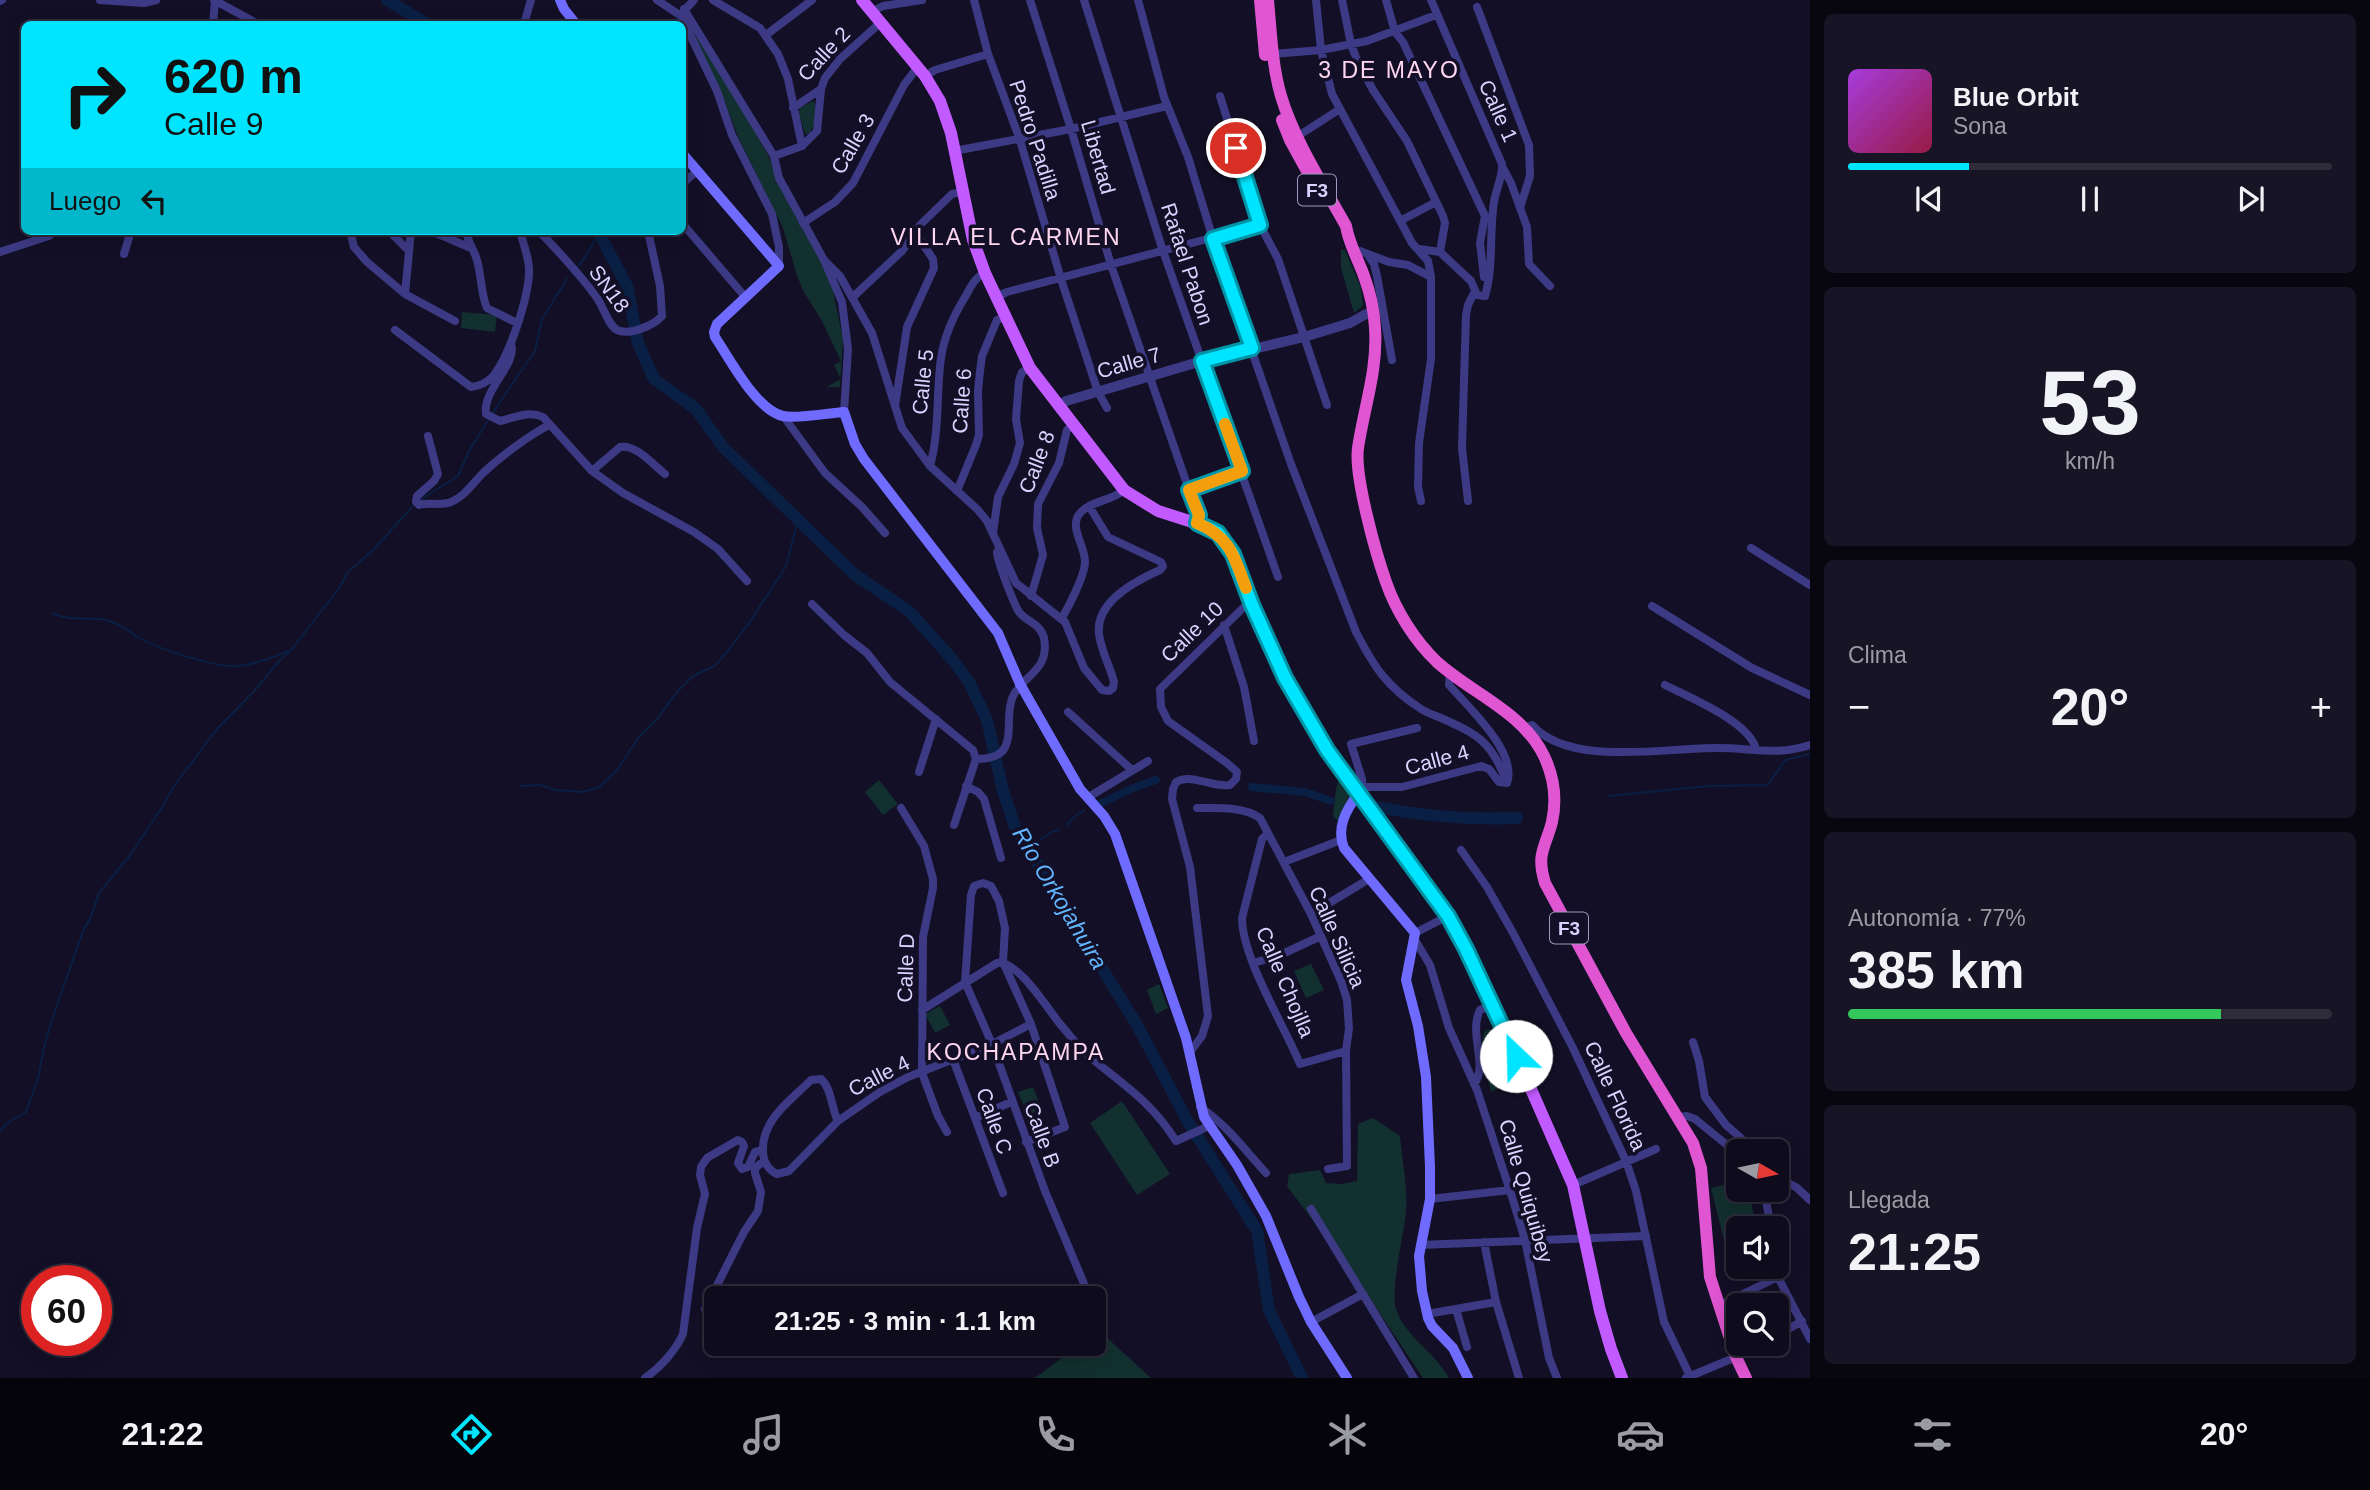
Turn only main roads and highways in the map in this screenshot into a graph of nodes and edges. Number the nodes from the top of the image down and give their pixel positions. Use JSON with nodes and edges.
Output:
{"nodes":[{"id":1,"x":561,"y":0,"type":"edge"},
{"id":2,"x":862,"y":0,"type":"edge"},
{"id":3,"x":1260,"y":0,"type":"edge"},
{"id":4,"x":1268,"y":0,"type":"edge"},
{"id":5,"x":574,"y":21,"type":"edge"},
{"id":6,"x":1269,"y":55,"type":"junction"},
{"id":7,"x":686,"y":158,"type":"edge"},
{"id":8,"x":1361,"y":790,"type":"junction"},
{"id":9,"x":1347,"y":1378,"type":"edge"},
{"id":10,"x":1468,"y":1378,"type":"edge"},
{"id":11,"x":1622,"y":1378,"type":"edge"},
{"id":12,"x":1746,"y":1378,"type":"edge"}],
"edges":[{"from":1,"to":5,"type":"main road"},
{"from":2,"to":8,"type":"main road"},
{"from":3,"to":6,"type":"highway","number":"F3"},
{"from":4,"to":6,"type":"highway","number":"F3"},
{"from":6,"to":12,"type":"highway","number":"F3"},
{"from":7,"to":9,"type":"main road"},
{"from":8,"to":10,"type":"main road"},
{"from":8,"to":11,"type":"main road"}]}
